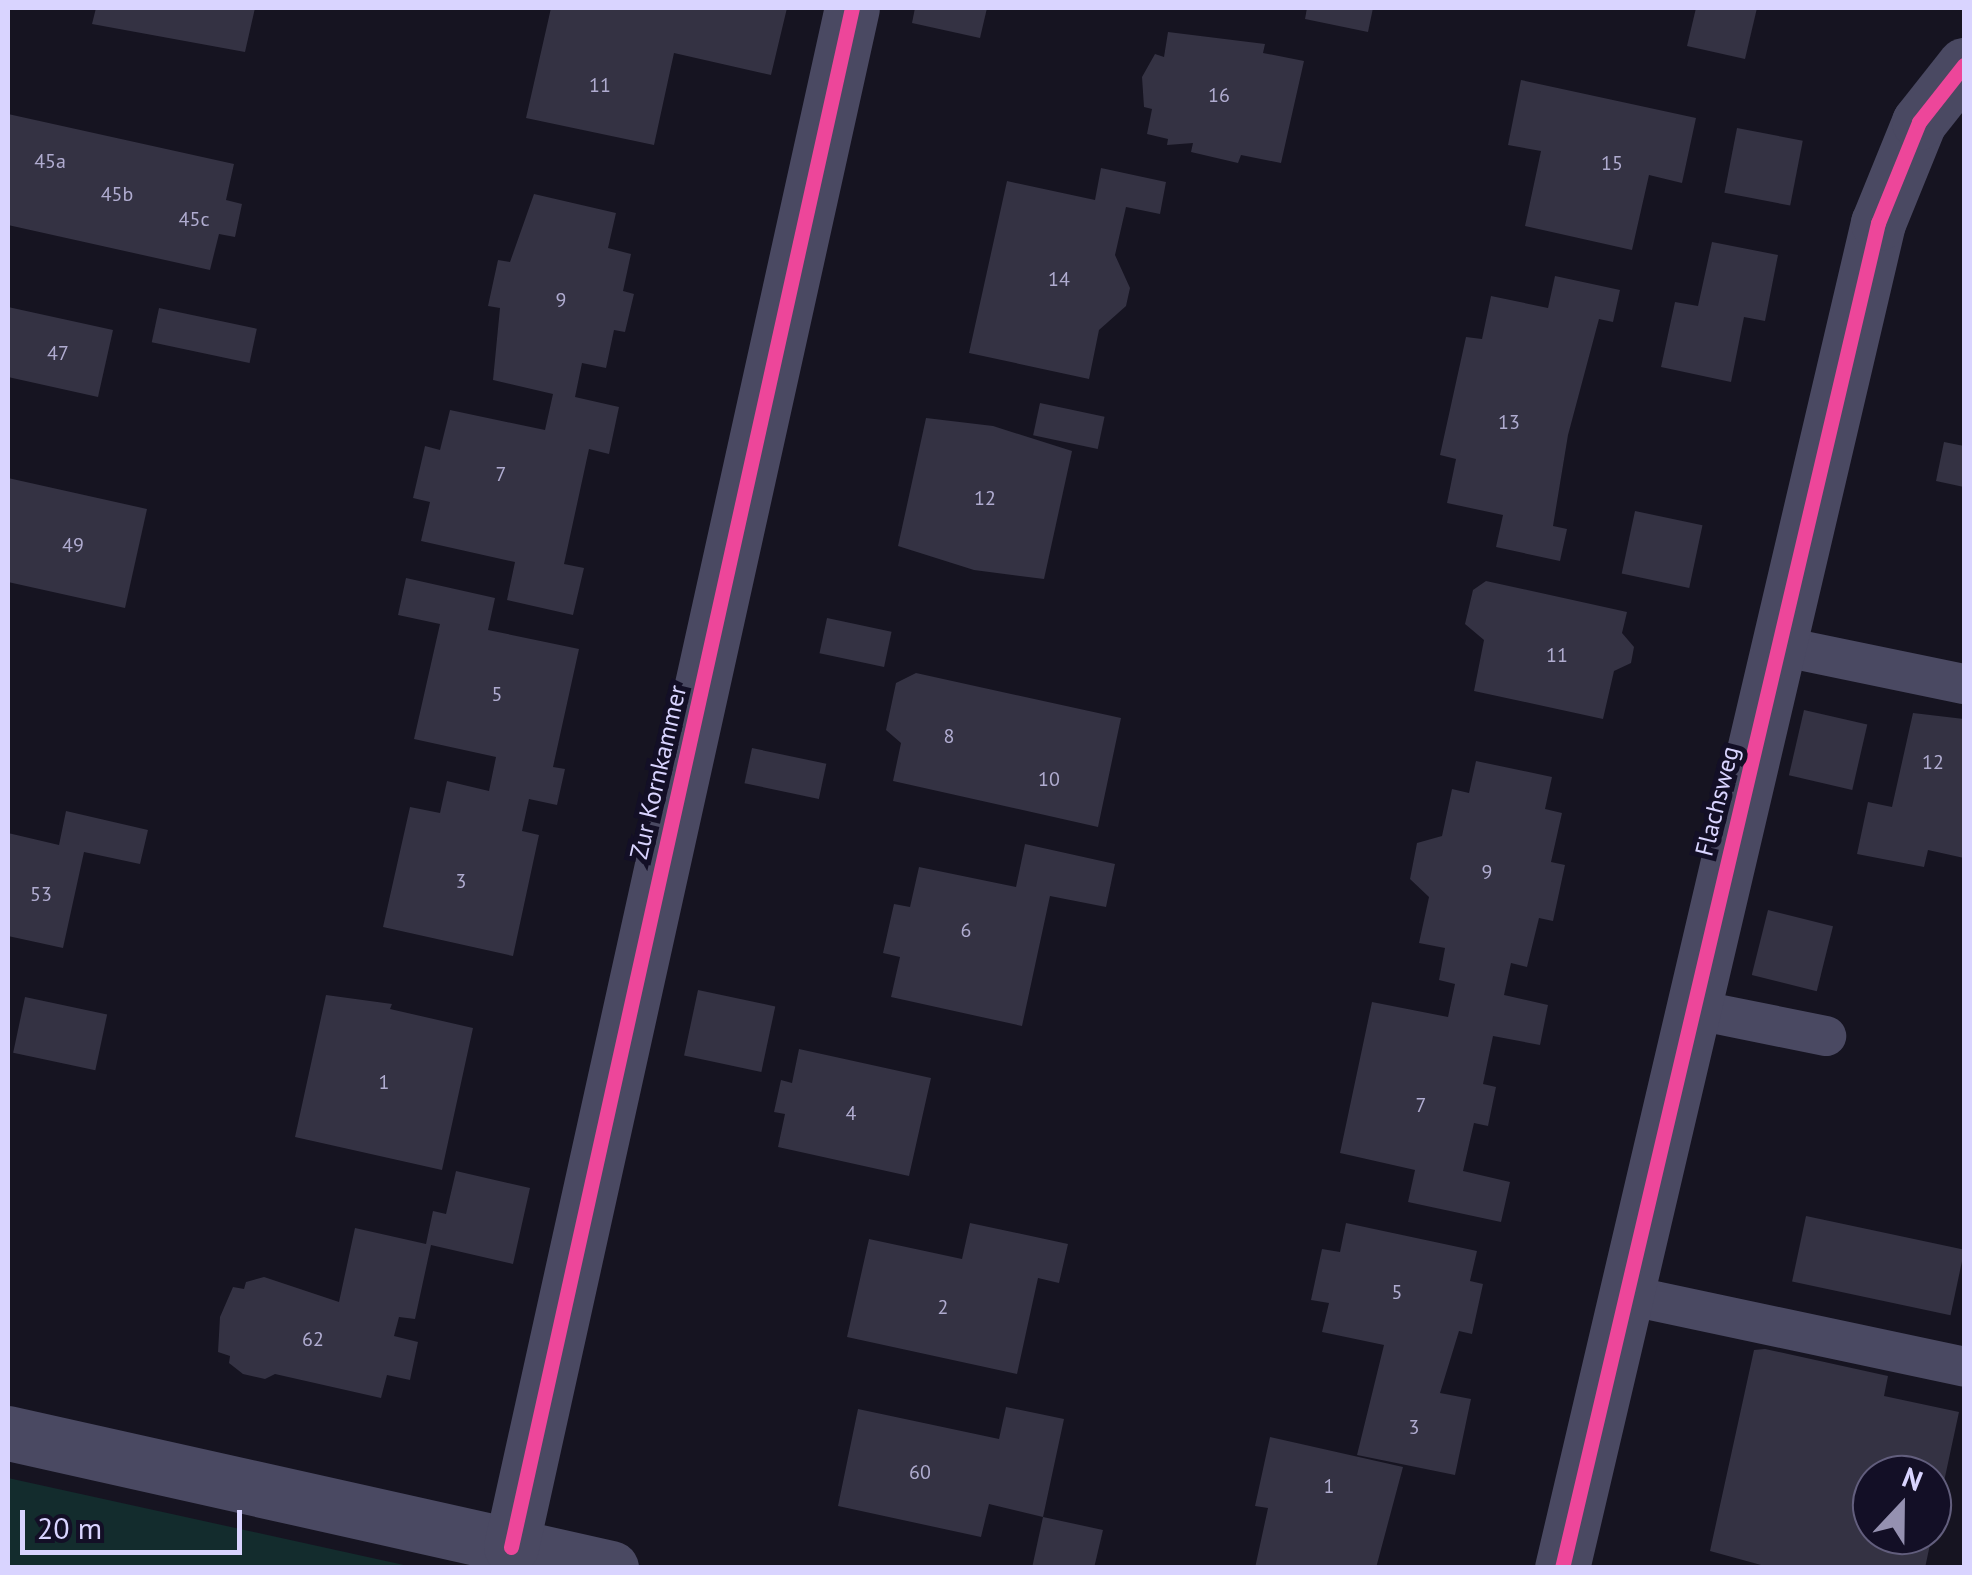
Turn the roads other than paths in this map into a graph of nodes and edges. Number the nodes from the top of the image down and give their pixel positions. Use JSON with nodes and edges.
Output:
{"nodes":[{"id":1,"x":852,"y":8,"type":"edge"},
{"id":2,"x":1964,"y":65,"type":"edge"},
{"id":3,"x":1780,"y":646,"type":"junction"},
{"id":4,"x":1964,"y":684,"type":"edge"},
{"id":5,"x":1692,"y":1009,"type":"junction"},
{"id":6,"x":1826,"y":1036,"type":"dead end"},
{"id":7,"x":1622,"y":1294,"type":"junction"},
{"id":8,"x":1964,"y":1367,"type":"edge"},
{"id":9,"x":8,"y":1433,"type":"edge"},
{"id":10,"x":512,"y":1547,"type":"junction"},
{"id":11,"x":1563,"y":1567,"type":"edge"},
{"id":12,"x":611,"y":1568,"type":"edge"}],
"edges":[{"from":1,"to":10,"type":"street","name":"Zur Kornkammer"},
{"from":2,"to":3,"type":"street","name":"Flachsweg"},
{"from":3,"to":4,"type":"lane"},
{"from":3,"to":5,"type":"street","name":"Flachsweg"},
{"from":5,"to":6,"type":"lane"},
{"from":5,"to":7,"type":"street","name":"Flachsweg"},
{"from":7,"to":8,"type":"lane"},
{"from":7,"to":11,"type":"street","name":"Flachsweg"},
{"from":9,"to":10,"type":"street"},
{"from":10,"to":12,"type":"street"}]}
